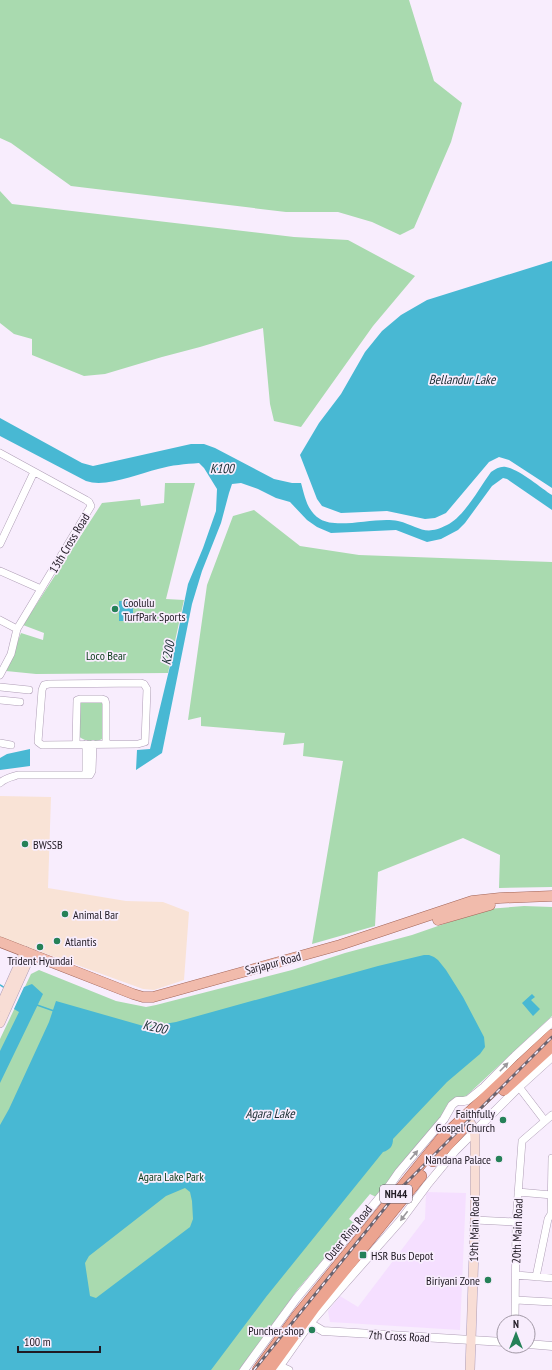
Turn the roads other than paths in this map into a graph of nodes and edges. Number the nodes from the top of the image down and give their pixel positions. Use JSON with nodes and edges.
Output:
{"nodes":[{"id":1,"x":0,"y":453,"type":"edge"},
{"id":2,"x":34,"y":472,"type":"junction"},
{"id":3,"x":0,"y":544,"type":"edge"},
{"id":4,"x":0,"y":571,"type":"edge"},
{"id":5,"x":41,"y":590,"type":"junction"},
{"id":6,"x":0,"y":620,"type":"edge"},
{"id":7,"x":17,"y":629,"type":"junction"},
{"id":8,"x":1,"y":670,"type":"edge"},
{"id":9,"x":0,"y":687,"type":"edge"},
{"id":10,"x":29,"y":690,"type":"dead end"},
{"id":11,"x":0,"y":700,"type":"edge"},
{"id":12,"x":20,"y":702,"type":"dead end"},
{"id":13,"x":0,"y":743,"type":"edge"},
{"id":14,"x":76,"y":744,"type":"junction"},
{"id":15,"x":89,"y":744,"type":"junction"},
{"id":16,"x":106,"y":744,"type":"junction"},
{"id":17,"x":11,"y":745,"type":"dead end"},
{"id":18,"x":0,"y":783,"type":"edge"},
{"id":19,"x":552,"y":896,"type":"edge"},
{"id":20,"x":552,"y":902,"type":"edge"},
{"id":21,"x":0,"y":942,"type":"edge"},
{"id":22,"x":0,"y":948,"type":"edge"},
{"id":23,"x":27,"y":956,"type":"junction"},
{"id":24,"x":310,"y":956,"type":"junction"},
{"id":25,"x":3,"y":1007,"type":"edge"},
{"id":26,"x":552,"y":1022,"type":"edge"},
{"id":27,"x":0,"y":1023,"type":"edge"},
{"id":28,"x":552,"y":1034,"type":"edge"},
{"id":29,"x":552,"y":1046,"type":"edge"},
{"id":30,"x":552,"y":1057,"type":"edge"},
{"id":31,"x":519,"y":1087,"type":"junction"},
{"id":32,"x":552,"y":1114,"type":"edge"},
{"id":33,"x":545,"y":1120,"type":"junction"},
{"id":34,"x":470,"y":1123,"type":"junction"},
{"id":35,"x":552,"y":1158,"type":"edge"},
{"id":36,"x":518,"y":1192,"type":"junction"},
{"id":37,"x":552,"y":1195,"type":"edge"},
{"id":38,"x":475,"y":1220,"type":"junction"},
{"id":39,"x":516,"y":1222,"type":"junction"},
{"id":40,"x":516,"y":1275,"type":"junction"},
{"id":41,"x":536,"y":1277,"type":"junction"},
{"id":42,"x":552,"y":1278,"type":"edge"},
{"id":43,"x":516,"y":1300,"type":"junction"},
{"id":44,"x":552,"y":1302,"type":"edge"},
{"id":45,"x":515,"y":1314,"type":"edge"},
{"id":46,"x":304,"y":1320,"type":"junction"},
{"id":47,"x":471,"y":1340,"type":"junction"},
{"id":48,"x":496,"y":1342,"type":"edge"},
{"id":49,"x":536,"y":1345,"type":"edge"},
{"id":50,"x":552,"y":1346,"type":"edge"},
{"id":51,"x":278,"y":1369,"type":"edge"},
{"id":52,"x":244,"y":1370,"type":"edge"},
{"id":53,"x":258,"y":1370,"type":"edge"},
{"id":54,"x":269,"y":1370,"type":"edge"},
{"id":55,"x":289,"y":1370,"type":"edge"},
{"id":56,"x":470,"y":1370,"type":"edge"}],
"edges":[{"from":1,"to":2,"type":"street","name":"13th Cross Road"},
{"from":2,"to":3,"type":"street"},
{"from":2,"to":5,"type":"street","name":"13th Cross Road"},
{"from":4,"to":5,"type":"street"},
{"from":5,"to":7,"type":"street","name":"13th Cross Road"},
{"from":6,"to":7,"type":"street"},
{"from":7,"to":8,"type":"street","name":"13th Cross Road"},
{"from":9,"to":10,"type":"street"},
{"from":11,"to":12,"type":"street"},
{"from":13,"to":17,"type":"street"},
{"from":14,"to":15,"type":"street"},
{"from":14,"to":16,"type":"street"},
{"from":14,"to":16,"type":"street"},
{"from":15,"to":16,"type":"street"},
{"from":15,"to":18,"type":"street"},
{"from":19,"to":24,"type":"main road","name":"Sarjapur Road"},
{"from":20,"to":24,"type":"main road","name":"Sarjapur Road"},
{"from":21,"to":23,"type":"main road","name":"Sarjapur Road"},
{"from":22,"to":23,"type":"main road","name":"Sarjapur Road"},
{"from":23,"to":24,"type":"main road","name":"Sarjapur Road"},
{"from":23,"to":25,"type":"main road"},
{"from":25,"to":27,"type":"main road"},
{"from":52,"to":26,"type":"street","one_way":true},
{"from":28,"to":34,"type":"highway","name":"Outer Ring Road","number":"NH44"},
{"from":29,"to":34,"type":"highway","name":"Outer Ring Road","number":"NH44"},
{"from":30,"to":31,"type":"street"},
{"from":31,"to":33,"type":"street"},
{"from":31,"to":34,"type":"street"},
{"from":32,"to":33,"type":"street"},
{"from":33,"to":36,"type":"street","name":"20th Main Road"},
{"from":34,"to":38,"type":"main road","name":"19th Main Road"},
{"from":34,"to":46,"type":"street","one_way":true},
{"from":34,"to":46,"type":"highway","name":"Outer Ring Road","number":"NH44"},
{"from":35,"to":37,"type":"street"},
{"from":36,"to":37,"type":"street"},
{"from":36,"to":39,"type":"street","name":"20th Main Road"},
{"from":37,"to":41,"type":"street"},
{"from":38,"to":39,"type":"street"},
{"from":38,"to":47,"type":"main road","name":"19th Main Road"},
{"from":39,"to":40,"type":"street","name":"20th Main Road"},
{"from":40,"to":41,"type":"street"},
{"from":40,"to":43,"type":"street","name":"20th Main Road"},
{"from":41,"to":42,"type":"street"},
{"from":43,"to":44,"type":"street"},
{"from":43,"to":45,"type":"street","name":"20th Main Road"},
{"from":46,"to":47,"type":"street","name":"7th Cross Road"},
{"from":46,"to":51,"type":"street"},
{"from":46,"to":53,"type":"highway","name":"Outer Ring Road","number":"NH44"},
{"from":46,"to":54,"type":"highway","name":"Outer Ring Road","number":"NH44"},
{"from":47,"to":48,"type":"street","name":"7th Cross Road"},
{"from":47,"to":56,"type":"main road","name":"19th Main Road"},
{"from":49,"to":50,"type":"street"},
{"from":51,"to":55,"type":"street"}]}
